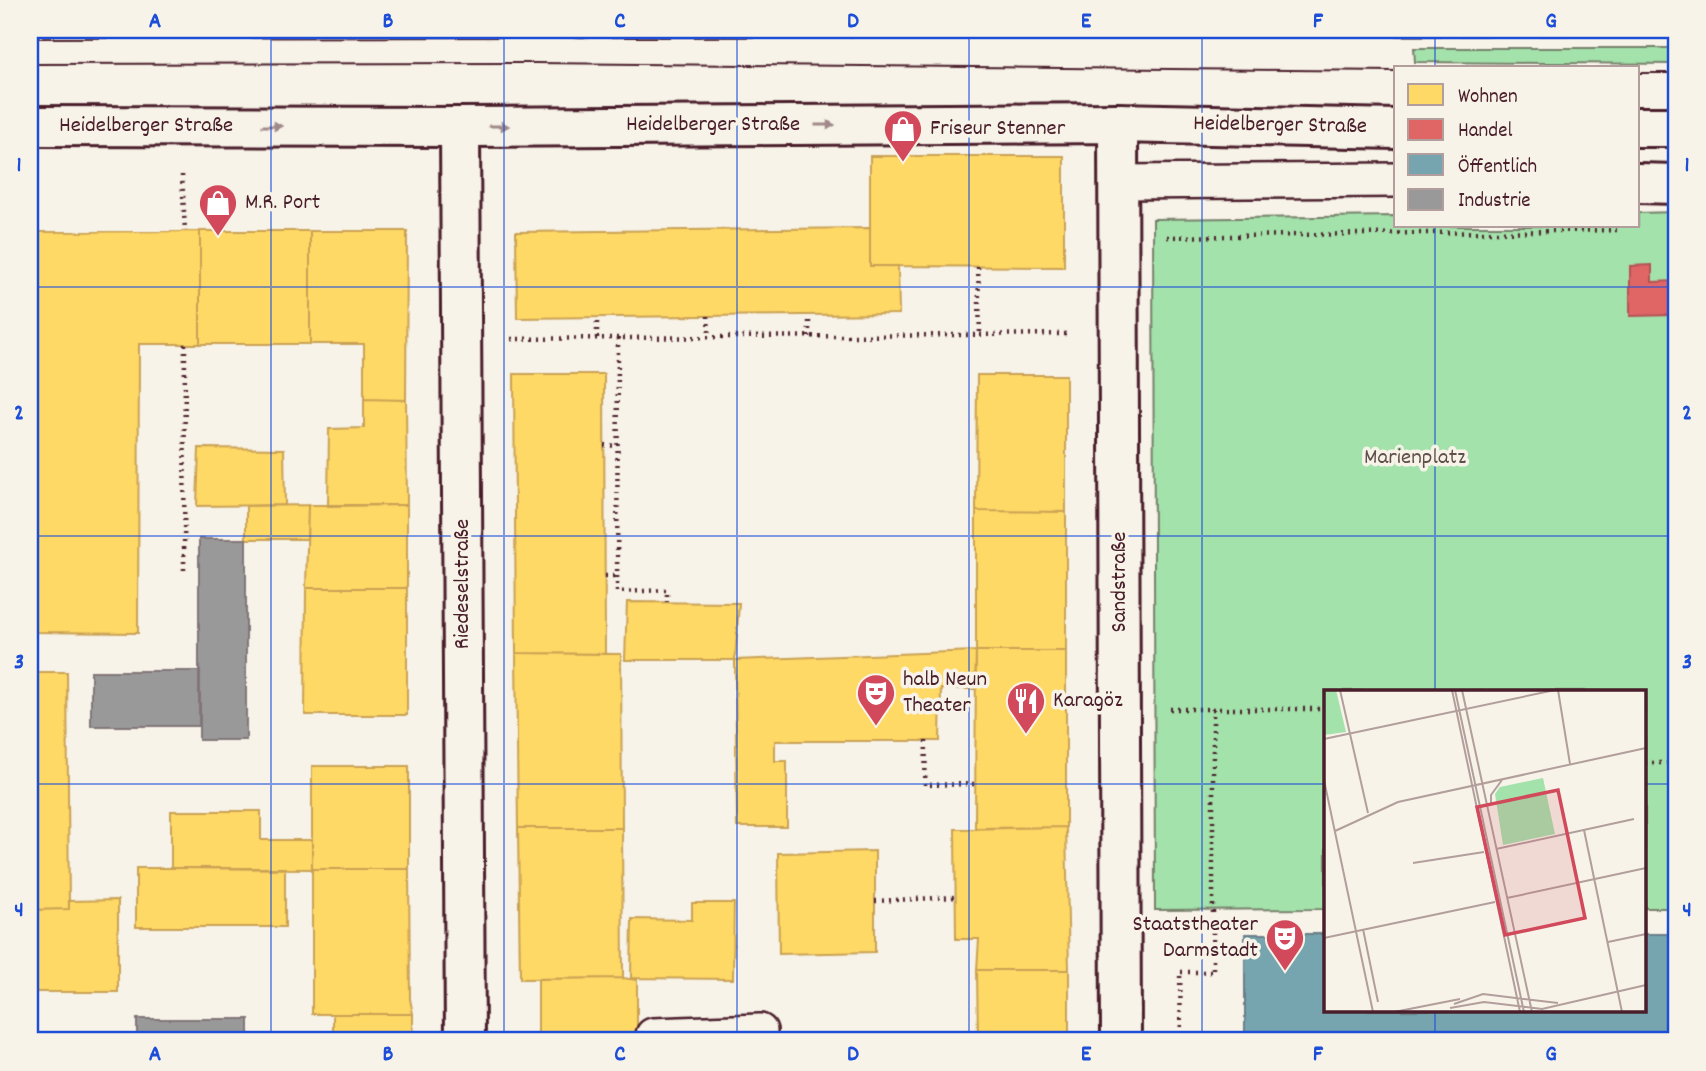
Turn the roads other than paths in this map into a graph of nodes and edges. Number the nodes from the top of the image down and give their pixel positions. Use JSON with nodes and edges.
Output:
{"nodes":[{"id":1,"x":1118,"y":123,"type":"junction"},
{"id":2,"x":30,"y":127,"type":"edge"},
{"id":3,"x":460,"y":127,"type":"junction"},
{"id":4,"x":1640,"y":127,"type":"edge"},
{"id":5,"x":1676,"y":127,"type":"edge"},
{"id":6,"x":1394,"y":129,"type":"edge"},
{"id":7,"x":1394,"y":180,"type":"edge"},
{"id":8,"x":1118,"y":182,"type":"junction"},
{"id":9,"x":1640,"y":183,"type":"edge"},
{"id":10,"x":1676,"y":184,"type":"edge"},
{"id":11,"x":760,"y":1031,"type":"dead end"},
{"id":12,"x":465,"y":1041,"type":"edge"},
{"id":13,"x":653,"y":1041,"type":"edge"},
{"id":14,"x":1121,"y":1041,"type":"edge"}],
"edges":[{"from":3,"to":1,"type":"street","name":"Heidelberger Straße","one_way":true},
{"from":1,"to":6,"type":"street","name":"Heidelberger Straße"},
{"from":1,"to":8,"type":"street","name":"Sandstraße"},
{"from":2,"to":3,"type":"street","name":"Heidelberger Straße","one_way":true},
{"from":3,"to":12,"type":"street","name":"Riedeselstraße"},
{"from":4,"to":5,"type":"street"},
{"from":7,"to":8,"type":"lane"},
{"from":8,"to":14,"type":"street","name":"Sandstraße"},
{"from":9,"to":10,"type":"street"},
{"from":11,"to":13,"type":"lane"}]}
